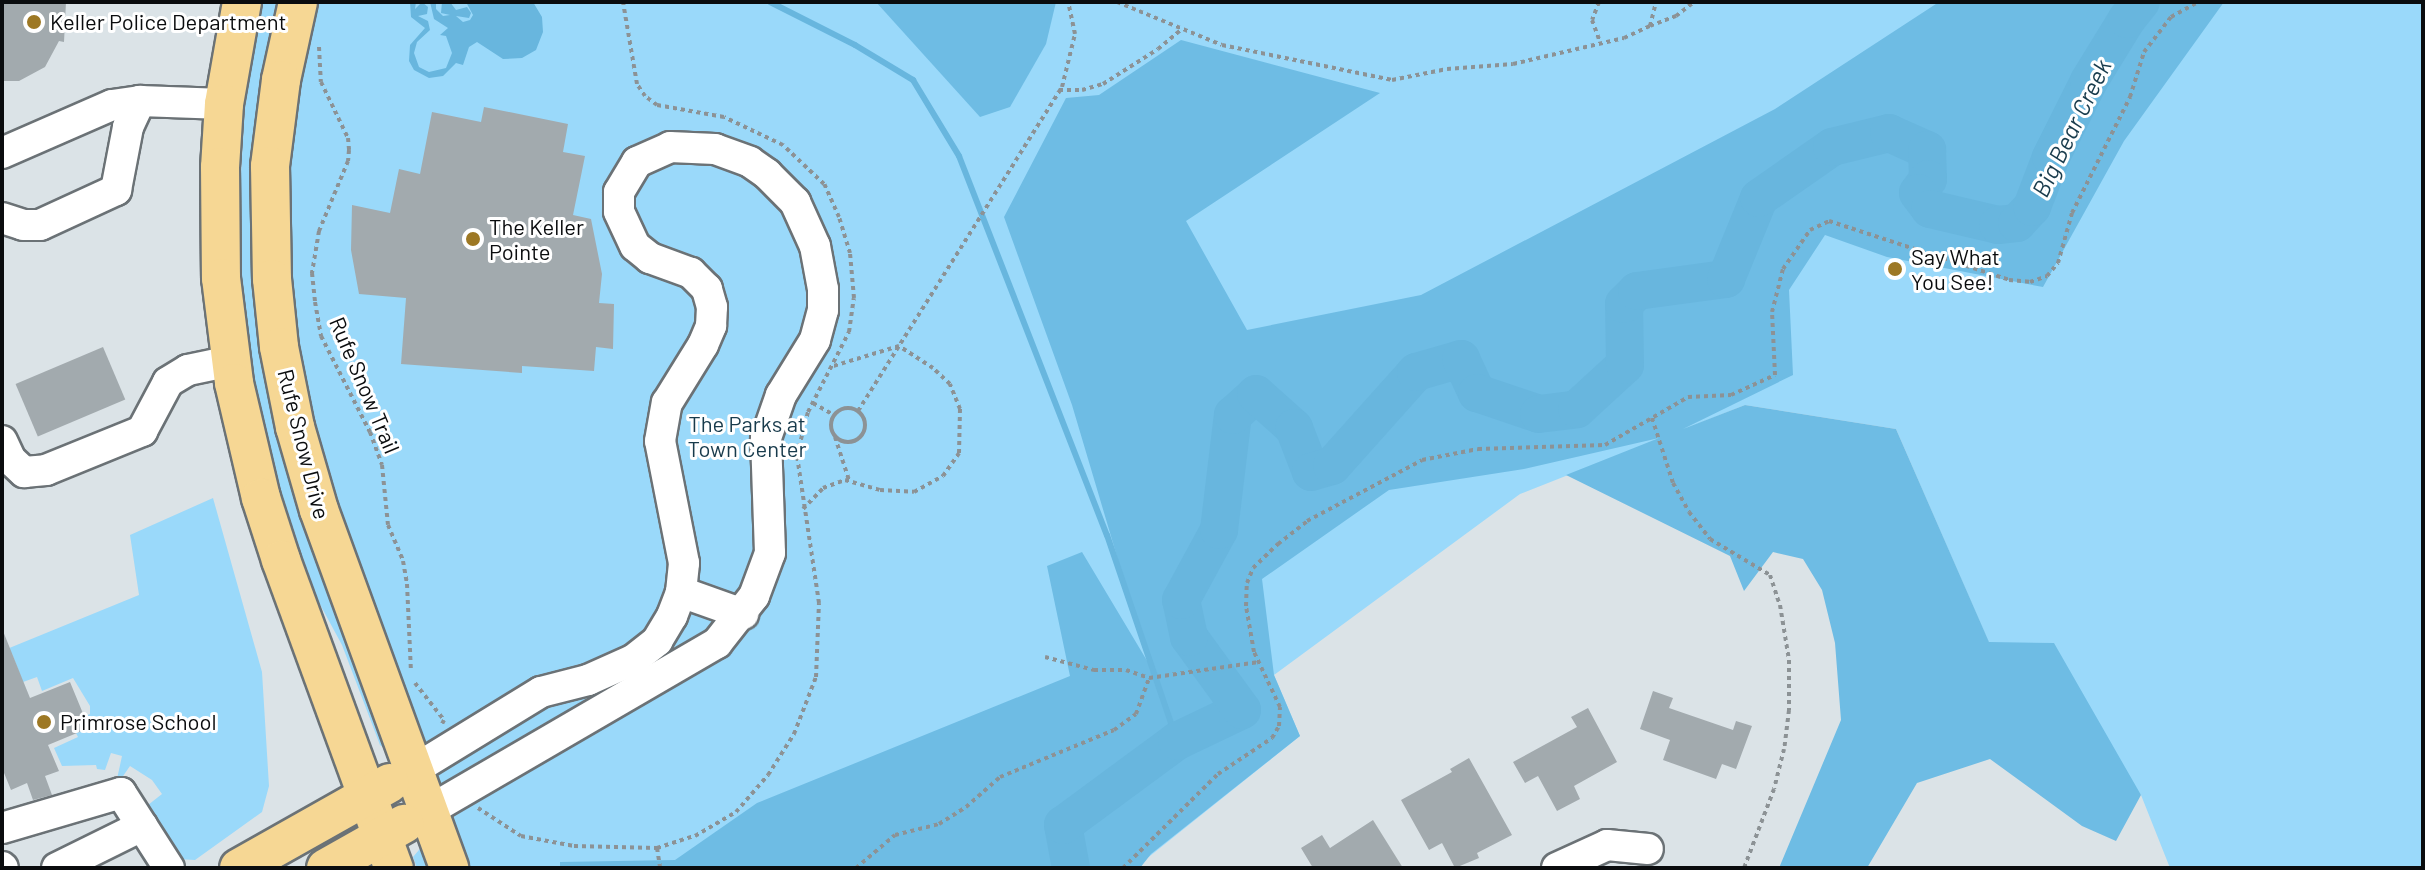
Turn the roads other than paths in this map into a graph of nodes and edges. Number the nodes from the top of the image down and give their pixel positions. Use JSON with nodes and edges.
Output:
{"nodes":[{"id":1,"x":242,"y":2,"type":"edge"},
{"id":2,"x":298,"y":2,"type":"edge"},
{"id":3,"x":140,"y":101,"type":"junction"},
{"id":4,"x":224,"y":104,"type":"junction"},
{"id":5,"x":278,"y":109,"type":"junction"},
{"id":6,"x":2,"y":153,"type":"edge"},
{"id":7,"x":2,"y":218,"type":"edge"},
{"id":8,"x":231,"y":361,"type":"junction"},
{"id":9,"x":2,"y":441,"type":"edge"},
{"id":10,"x":681,"y":592,"type":"junction"},
{"id":11,"x":743,"y":614,"type":"junction"},
{"id":12,"x":412,"y":771,"type":"junction"},
{"id":13,"x":368,"y":795,"type":"junction"},
{"id":14,"x":428,"y":811,"type":"junction"},
{"id":15,"x":142,"y":826,"type":"junction"},
{"id":16,"x":2,"y":828,"type":"edge"},
{"id":17,"x":1648,"y":849,"type":"dead end"},
{"id":18,"x":388,"y":852,"type":"edge"},
{"id":19,"x":57,"y":868,"type":"edge"},
{"id":20,"x":169,"y":868,"type":"edge"},
{"id":21,"x":239,"y":868,"type":"edge"},
{"id":22,"x":326,"y":868,"type":"edge"},
{"id":23,"x":449,"y":868,"type":"edge"},
{"id":24,"x":1557,"y":868,"type":"edge"}],
"edges":[{"from":1,"to":4,"type":"main road"},
{"from":2,"to":5,"type":"main road","name":"Rufe Snow Drive"},
{"from":3,"to":4,"type":"street"},
{"from":3,"to":6,"type":"street"},
{"from":3,"to":7,"type":"street"},
{"from":4,"to":5,"type":"main road"},
{"from":4,"to":8,"type":"main road"},
{"from":5,"to":12,"type":"main road","name":"Rufe Snow Drive"},
{"from":8,"to":9,"type":"street"},
{"from":8,"to":13,"type":"main road"},
{"from":10,"to":11,"type":"street"},
{"from":10,"to":11,"type":"street"},
{"from":10,"to":12,"type":"street"},
{"from":11,"to":14,"type":"street"},
{"from":12,"to":13,"type":"main road"},
{"from":12,"to":14,"type":"main road","name":"Rufe Snow Drive"},
{"from":13,"to":18,"type":"main road"},
{"from":13,"to":21,"type":"main road"},
{"from":14,"to":18,"type":"main road"},
{"from":14,"to":23,"type":"main road","name":"Rufe Snow Drive"},
{"from":15,"to":16,"type":"street"},
{"from":15,"to":19,"type":"street"},
{"from":15,"to":20,"type":"street"},
{"from":17,"to":24,"type":"street"},
{"from":18,"to":22,"type":"main road"}]}
